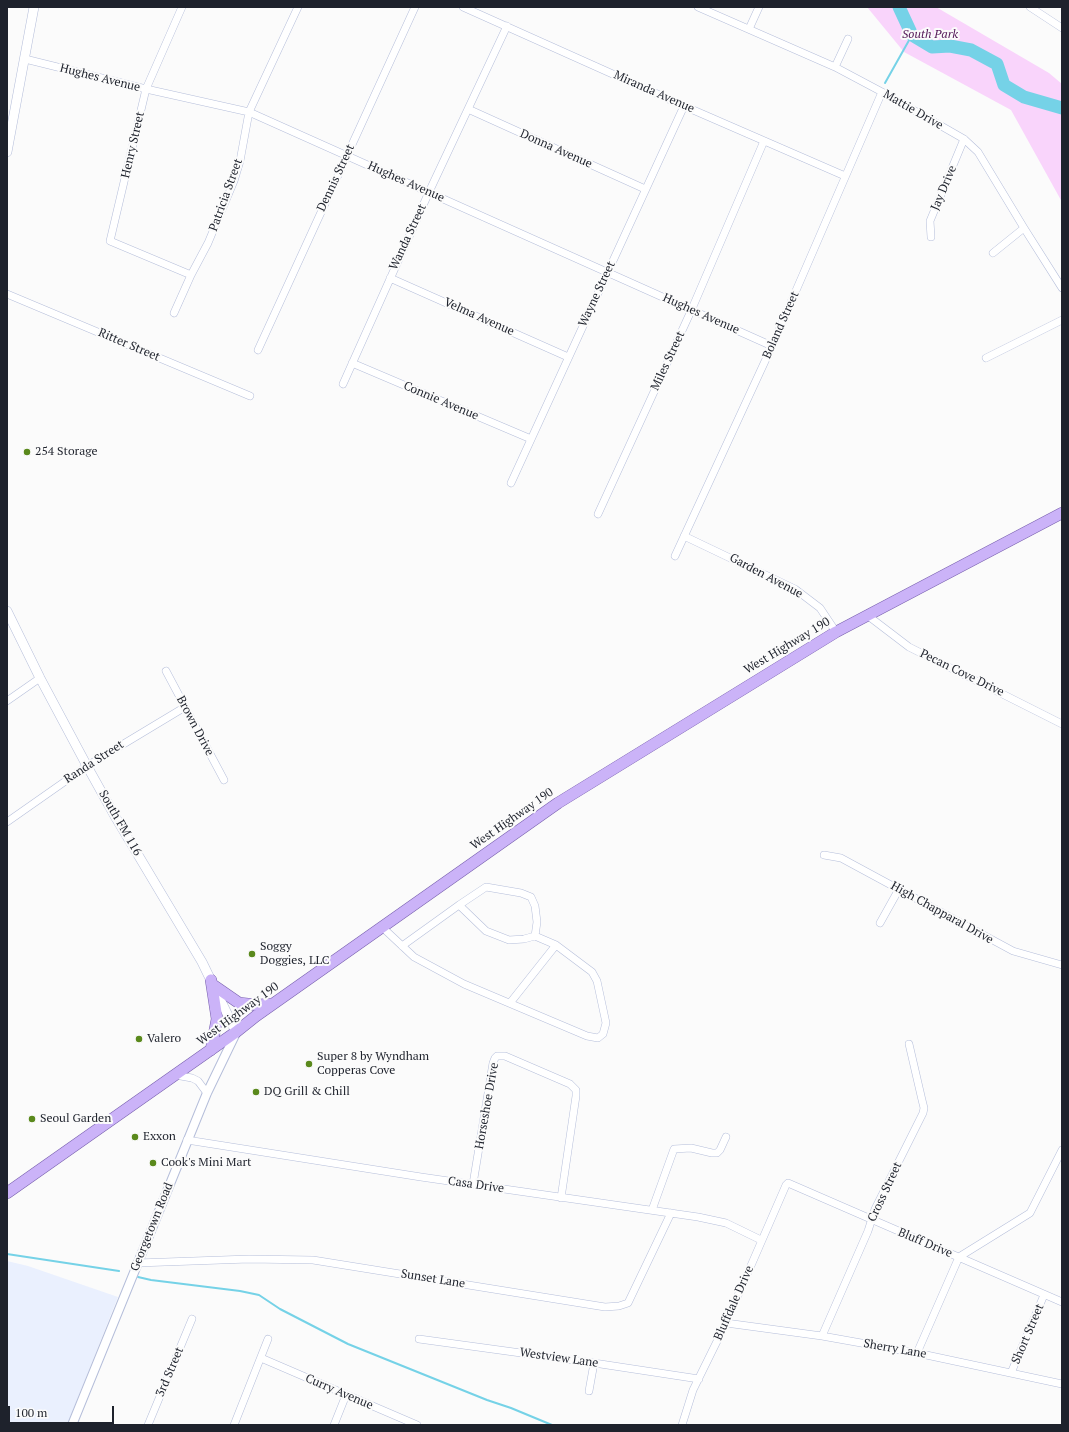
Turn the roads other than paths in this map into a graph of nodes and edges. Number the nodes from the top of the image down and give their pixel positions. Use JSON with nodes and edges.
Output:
{"nodes":[{"id":1,"x":34,"y":7,"type":"edge"},
{"id":2,"x":182,"y":7,"type":"edge"},
{"id":3,"x":298,"y":7,"type":"edge"},
{"id":4,"x":415,"y":7,"type":"edge"},
{"id":5,"x":463,"y":7,"type":"edge"},
{"id":6,"x":698,"y":7,"type":"edge"},
{"id":7,"x":759,"y":7,"type":"edge"},
{"id":8,"x":1030,"y":7,"type":"edge"},
{"id":9,"x":507,"y":26,"type":"junction"},
{"id":10,"x":1062,"y":28,"type":"edge"},
{"id":11,"x":749,"y":29,"type":"junction"},
{"id":12,"x":848,"y":39,"type":"dead end"},
{"id":13,"x":25,"y":59,"type":"junction"},
{"id":14,"x":835,"y":68,"type":"junction"},
{"id":15,"x":146,"y":89,"type":"junction"},
{"id":16,"x":882,"y":92,"type":"junction"},
{"id":17,"x":684,"y":106,"type":"junction"},
{"id":18,"x":468,"y":109,"type":"junction"},
{"id":19,"x":249,"y":112,"type":"junction"},
{"id":20,"x":964,"y":139,"type":"junction"},
{"id":21,"x":764,"y":141,"type":"junction"},
{"id":22,"x":7,"y":152,"type":"edge"},
{"id":23,"x":346,"y":155,"type":"junction"},
{"id":24,"x":845,"y":176,"type":"junction"},
{"id":25,"x":645,"y":189,"type":"junction"},
{"id":26,"x":429,"y":192,"type":"junction"},
{"id":27,"x":1024,"y":228,"type":"junction"},
{"id":28,"x":931,"y":237,"type":"dead end"},
{"id":29,"x":993,"y":253,"type":"dead end"},
{"id":30,"x":607,"y":272,"type":"junction"},
{"id":31,"x":191,"y":275,"type":"junction"},
{"id":32,"x":390,"y":278,"type":"junction"},
{"id":33,"x":1062,"y":288,"type":"edge"},
{"id":34,"x":7,"y":294,"type":"edge"},
{"id":35,"x":691,"y":311,"type":"junction"},
{"id":36,"x":174,"y":313,"type":"dead end"},
{"id":37,"x":1062,"y":320,"type":"edge"},
{"id":38,"x":772,"y":346,"type":"junction"},
{"id":39,"x":258,"y":350,"type":"dead end"},
{"id":40,"x":568,"y":357,"type":"junction"},
{"id":41,"x":986,"y":358,"type":"dead end"},
{"id":42,"x":352,"y":363,"type":"junction"},
{"id":43,"x":342,"y":384,"type":"dead end"},
{"id":44,"x":250,"y":396,"type":"dead end"},
{"id":45,"x":531,"y":439,"type":"junction"},
{"id":46,"x":511,"y":482,"type":"dead end"},
{"id":47,"x":1062,"y":513,"type":"edge"},
{"id":48,"x":598,"y":514,"type":"dead end"},
{"id":49,"x":684,"y":536,"type":"junction"},
{"id":50,"x":675,"y":556,"type":"dead end"},
{"id":51,"x":7,"y":611,"type":"edge"},
{"id":52,"x":867,"y":615,"type":"junction"},
{"id":53,"x":836,"y":632,"type":"junction"},
{"id":54,"x":166,"y":671,"type":"dead end"},
{"id":55,"x":40,"y":678,"type":"junction"},
{"id":56,"x":7,"y":701,"type":"edge"},
{"id":57,"x":185,"y":707,"type":"junction"},
{"id":58,"x":1062,"y":724,"type":"edge"},
{"id":59,"x":87,"y":766,"type":"junction"},
{"id":60,"x":224,"y":780,"type":"dead end"},
{"id":61,"x":7,"y":822,"type":"edge"},
{"id":62,"x":824,"y":854,"type":"dead end"},
{"id":63,"x":899,"y":889,"type":"junction"},
{"id":64,"x":459,"y":905,"type":"junction"},
{"id":65,"x":880,"y":923,"type":"dead end"},
{"id":66,"x":382,"y":927,"type":"junction"},
{"id":67,"x":535,"y":936,"type":"junction"},
{"id":68,"x":556,"y":945,"type":"junction"},
{"id":69,"x":402,"y":946,"type":"junction"},
{"id":70,"x":1062,"y":965,"type":"edge"},
{"id":71,"x":212,"y":982,"type":"junction"},
{"id":72,"x":510,"y":1003,"type":"junction"},
{"id":73,"x":274,"y":1004,"type":"junction"},
{"id":74,"x":236,"y":1032,"type":"junction"},
{"id":75,"x":909,"y":1044,"type":"dead end"},
{"id":76,"x":211,"y":1050,"type":"junction"},
{"id":77,"x":175,"y":1075,"type":"junction"},
{"id":78,"x":207,"y":1093,"type":"junction"},
{"id":79,"x":726,"y":1137,"type":"dead end"},
{"id":80,"x":187,"y":1140,"type":"junction"},
{"id":81,"x":1062,"y":1150,"type":"edge"},
{"id":82,"x":788,"y":1183,"type":"joint"},
{"id":83,"x":473,"y":1184,"type":"junction"},
{"id":84,"x":7,"y":1193,"type":"edge"},
{"id":85,"x":561,"y":1198,"type":"junction"},
{"id":86,"x":652,"y":1210,"type":"junction"},
{"id":87,"x":671,"y":1213,"type":"junction"},
{"id":88,"x":872,"y":1220,"type":"junction"},
{"id":89,"x":761,"y":1240,"type":"junction"},
{"id":90,"x":959,"y":1257,"type":"junction"},
{"id":91,"x":137,"y":1263,"type":"junction"},
{"id":92,"x":1044,"y":1294,"type":"junction"},
{"id":93,"x":1062,"y":1302,"type":"edge"},
{"id":94,"x":192,"y":1319,"type":"dead end"},
{"id":95,"x":726,"y":1323,"type":"junction"},
{"id":96,"x":822,"y":1336,"type":"junction"},
{"id":97,"x":268,"y":1339,"type":"dead end"},
{"id":98,"x":420,"y":1339,"type":"dead end"},
{"id":99,"x":917,"y":1353,"type":"junction"},
{"id":100,"x":260,"y":1358,"type":"junction"},
{"id":101,"x":594,"y":1363,"type":"junction"},
{"id":102,"x":1011,"y":1373,"type":"junction"},
{"id":103,"x":699,"y":1379,"type":"junction"},
{"id":104,"x":1062,"y":1384,"type":"edge"},
{"id":105,"x":589,"y":1391,"type":"dead end"},
{"id":106,"x":346,"y":1395,"type":"junction"},
{"id":107,"x":72,"y":1425,"type":"edge"},
{"id":108,"x":148,"y":1425,"type":"edge"},
{"id":109,"x":234,"y":1425,"type":"edge"},
{"id":110,"x":334,"y":1425,"type":"edge"},
{"id":111,"x":417,"y":1425,"type":"edge"},
{"id":112,"x":682,"y":1425,"type":"edge"}],
"edges":[{"from":1,"to":13,"type":"main road"},
{"from":2,"to":15,"type":"street","name":"Henry Street"},
{"from":3,"to":19,"type":"street","name":"Patricia Street"},
{"from":4,"to":23,"type":"street","name":"Dennis Street"},
{"from":5,"to":9,"type":"street","name":"Miranda Avenue"},
{"from":6,"to":11,"type":"street","name":"Mattie Drive"},
{"from":7,"to":11,"type":"street"},
{"from":8,"to":10,"type":"street"},
{"from":9,"to":17,"type":"street","name":"Miranda Avenue"},
{"from":9,"to":18,"type":"street","name":"Wanda Street"},
{"from":11,"to":14,"type":"street","name":"Mattie Drive"},
{"from":12,"to":14,"type":"street"},
{"from":13,"to":15,"type":"street","name":"Hughes Avenue"},
{"from":13,"to":22,"type":"main road"},
{"from":14,"to":16,"type":"street","name":"Mattie Drive"},
{"from":15,"to":19,"type":"street","name":"Hughes Avenue"},
{"from":15,"to":31,"type":"street","name":"Henry Street"},
{"from":16,"to":20,"type":"street","name":"Mattie Drive"},
{"from":16,"to":24,"type":"street","name":"Boland Street"},
{"from":17,"to":21,"type":"street","name":"Miranda Avenue"},
{"from":17,"to":25,"type":"street","name":"Wayne Street"},
{"from":18,"to":25,"type":"street","name":"Donna Avenue"},
{"from":18,"to":26,"type":"street","name":"Wanda Street"},
{"from":19,"to":23,"type":"street","name":"Hughes Avenue"},
{"from":19,"to":31,"type":"street","name":"Patricia Street"},
{"from":20,"to":27,"type":"street","name":"Mattie Drive"},
{"from":20,"to":28,"type":"street","name":"Jay Drive"},
{"from":21,"to":24,"type":"street","name":"Miranda Avenue"},
{"from":21,"to":35,"type":"street","name":"Miles Street"},
{"from":23,"to":26,"type":"street","name":"Hughes Avenue"},
{"from":23,"to":39,"type":"street","name":"Dennis Street"},
{"from":24,"to":38,"type":"street","name":"Boland Street"},
{"from":25,"to":30,"type":"street","name":"Wayne Street"},
{"from":26,"to":30,"type":"street","name":"Hughes Avenue"},
{"from":26,"to":32,"type":"street","name":"Wanda Street"},
{"from":27,"to":29,"type":"street"},
{"from":27,"to":33,"type":"street","name":"Mattie Drive"},
{"from":30,"to":35,"type":"street","name":"Hughes Avenue"},
{"from":30,"to":40,"type":"street","name":"Wayne Street"},
{"from":31,"to":36,"type":"street","name":"Patricia Street"},
{"from":32,"to":40,"type":"street","name":"Velma Avenue"},
{"from":32,"to":42,"type":"street","name":"Wanda Street"},
{"from":34,"to":44,"type":"street","name":"Ritter Street"},
{"from":35,"to":38,"type":"street","name":"Hughes Avenue"},
{"from":35,"to":48,"type":"street","name":"Miles Street"},
{"from":37,"to":41,"type":"street"},
{"from":38,"to":49,"type":"street","name":"Boland Street"},
{"from":40,"to":45,"type":"street","name":"Wayne Street"},
{"from":42,"to":43,"type":"street","name":"Wanda Street"},
{"from":42,"to":45,"type":"street","name":"Connie Avenue"},
{"from":45,"to":46,"type":"street","name":"Wayne Street"},
{"from":47,"to":52,"type":"main road","name":"West Highway 190"},
{"from":49,"to":50,"type":"street","name":"Boland Street"},
{"from":49,"to":53,"type":"street","name":"Garden Avenue"},
{"from":51,"to":55,"type":"main road","name":"South FM 116"},
{"from":52,"to":53,"type":"main road","name":"West Highway 190"},
{"from":52,"to":58,"type":"street","name":"Pecan Cove Drive"},
{"from":53,"to":66,"type":"main road","name":"West Highway 190"},
{"from":54,"to":57,"type":"street","name":"Brown Drive"},
{"from":55,"to":56,"type":"street"},
{"from":55,"to":59,"type":"main road","name":"South FM 116"},
{"from":57,"to":59,"type":"street","name":"Randa Street"},
{"from":57,"to":60,"type":"street","name":"Brown Drive"},
{"from":59,"to":61,"type":"street","name":"Randa Street"},
{"from":59,"to":71,"type":"main road","name":"South FM 116"},
{"from":62,"to":63,"type":"street","name":"High Chapparal Drive"},
{"from":63,"to":65,"type":"street"},
{"from":63,"to":70,"type":"street","name":"High Chapparal Drive"},
{"from":64,"to":67,"type":"street"},
{"from":64,"to":67,"type":"street"},
{"from":64,"to":69,"type":"street"},
{"from":66,"to":69,"type":"street"},
{"from":66,"to":73,"type":"main road","name":"West Highway 190"},
{"from":67,"to":68,"type":"street"},
{"from":68,"to":72,"type":"street"},
{"from":68,"to":72,"type":"street"},
{"from":69,"to":72,"type":"street"},
{"from":71,"to":73,"type":"main road"},
{"from":71,"to":74,"type":"main road","name":"South FM 116"},
{"from":71,"to":76,"type":"main road"},
{"from":73,"to":74,"type":"main road","name":"West Highway 190"},
{"from":74,"to":76,"type":"main road","name":"West Highway 190"},
{"from":74,"to":78,"type":"street","name":"Georgetown Road"},
{"from":75,"to":88,"type":"street","name":"Cross Street"},
{"from":76,"to":77,"type":"main road","name":"West Highway 190"},
{"from":77,"to":78,"type":"street"},
{"from":77,"to":84,"type":"main road","name":"West Highway 190"},
{"from":78,"to":80,"type":"street","name":"Georgetown Road"},
{"from":79,"to":86,"type":"street"},
{"from":80,"to":83,"type":"street","name":"Casa Drive"},
{"from":80,"to":91,"type":"street","name":"Georgetown Road"},
{"from":81,"to":90,"type":"street"},
{"from":82,"to":88,"type":"street","name":"Bluff Drive"},
{"from":82,"to":89,"type":"street","name":"Bluffdale Drive"},
{"from":83,"to":85,"type":"street","name":"Casa Drive"},
{"from":83,"to":85,"type":"street","name":"Horseshoe Drive"},
{"from":85,"to":86,"type":"street","name":"Casa Drive"},
{"from":86,"to":87,"type":"street","name":"Casa Drive"},
{"from":87,"to":89,"type":"street","name":"Casa Drive"},
{"from":87,"to":91,"type":"street","name":"Sunset Lane"},
{"from":88,"to":90,"type":"street","name":"Bluff Drive"},
{"from":88,"to":96,"type":"street","name":"Cross Street"},
{"from":89,"to":95,"type":"street","name":"Bluffdale Drive"},
{"from":90,"to":92,"type":"street","name":"Bluff Drive"},
{"from":90,"to":99,"type":"street"},
{"from":91,"to":107,"type":"street","name":"Georgetown Road"},
{"from":92,"to":93,"type":"street","name":"Bluff Drive"},
{"from":92,"to":102,"type":"street","name":"Short Street"},
{"from":94,"to":108,"type":"street","name":"3rd Street"},
{"from":95,"to":96,"type":"street","name":"Sherry Lane"},
{"from":95,"to":103,"type":"street","name":"Bluffdale Drive"},
{"from":96,"to":99,"type":"street","name":"Sherry Lane"},
{"from":97,"to":100,"type":"street"},
{"from":98,"to":101,"type":"street","name":"Westview Lane"},
{"from":99,"to":102,"type":"street","name":"Sherry Lane"},
{"from":100,"to":106,"type":"street","name":"Curry Avenue"},
{"from":100,"to":109,"type":"street"},
{"from":101,"to":103,"type":"street","name":"Westview Lane"},
{"from":101,"to":105,"type":"street"},
{"from":102,"to":104,"type":"street","name":"Sherry Lane"},
{"from":103,"to":112,"type":"street","name":"Bluffdale Drive"},
{"from":106,"to":110,"type":"street"},
{"from":106,"to":111,"type":"street","name":"Curry Avenue"}]}
